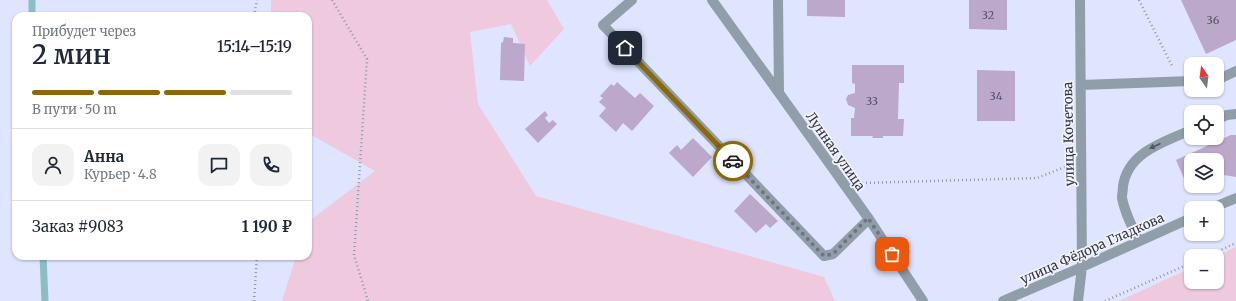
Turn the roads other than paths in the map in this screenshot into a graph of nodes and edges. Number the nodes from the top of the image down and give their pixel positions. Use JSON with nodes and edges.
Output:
{"nodes":[{"id":1,"x":632,"y":0,"type":"edge"},
{"id":2,"x":712,"y":0,"type":"edge"},
{"id":3,"x":778,"y":0,"type":"edge"},
{"id":4,"x":1080,"y":0,"type":"edge"},
{"id":5,"x":1236,"y":71,"type":"edge"},
{"id":6,"x":1224,"y":77,"type":"edge"},
{"id":7,"x":1184,"y":81,"type":"edge"},
{"id":8,"x":1081,"y":85,"type":"junction"},
{"id":9,"x":779,"y":93,"type":"junction"},
{"id":10,"x":1236,"y":114,"type":"edge"},
{"id":11,"x":1224,"y":116,"type":"edge"},
{"id":12,"x":1184,"y":133,"type":"edge"},
{"id":13,"x":1236,"y":198,"type":"edge"},
{"id":14,"x":1224,"y":203,"type":"edge"},
{"id":15,"x":868,"y":218,"type":"junction"},
{"id":16,"x":1184,"y":221,"type":"edge"},
{"id":17,"x":1138,"y":241,"type":"junction"},
{"id":18,"x":1082,"y":267,"type":"junction"},
{"id":19,"x":923,"y":301,"type":"edge"},
{"id":20,"x":1003,"y":301,"type":"edge"},
{"id":21,"x":1078,"y":301,"type":"edge"}],
"edges":[{"from":1,"to":15,"type":"street"},
{"from":2,"to":9,"type":"street","name":"Лунная улица"},
{"from":3,"to":9,"type":"street"},
{"from":4,"to":8,"type":"street","name":"улица Кочетова"},
{"from":5,"to":6,"type":"street"},
{"from":7,"to":8,"type":"street"},
{"from":8,"to":18,"type":"street","name":"улица Кочетова"},
{"from":9,"to":15,"type":"street","name":"Лунная улица"},
{"from":10,"to":11,"type":"street"},
{"from":12,"to":17,"type":"street","one_way":true},
{"from":13,"to":14,"type":"street"},
{"from":15,"to":19,"type":"street","name":"Лунная улица"},
{"from":16,"to":17,"type":"street","name":"улица Фёдора Гладкова"},
{"from":17,"to":18,"type":"street","name":"улица Фёдора Гладкова"},
{"from":18,"to":20,"type":"street","name":"улица Фёдора Гладкова"},
{"from":18,"to":21,"type":"street","name":"улица Кочетова"}]}
